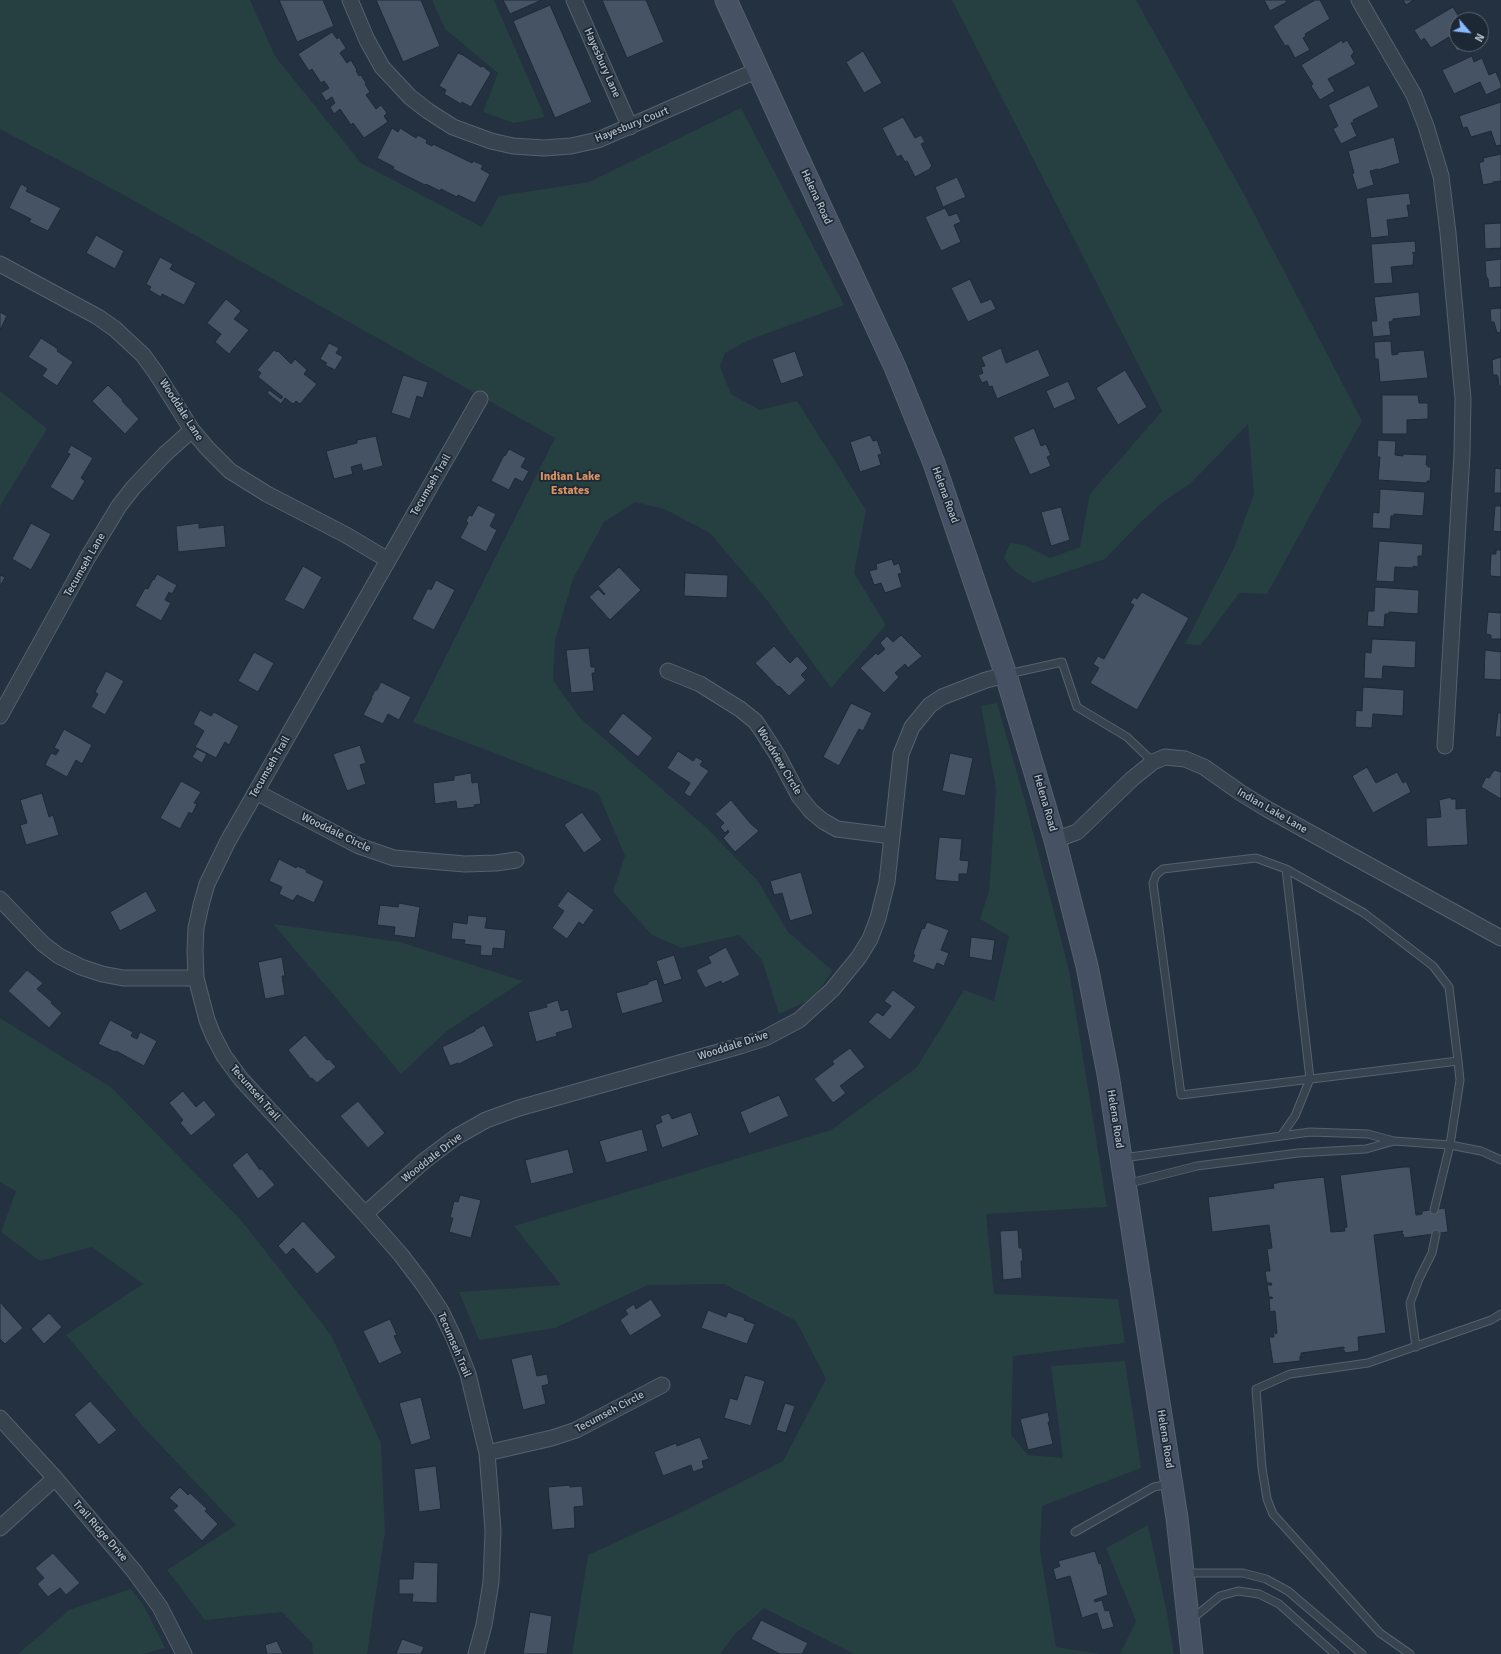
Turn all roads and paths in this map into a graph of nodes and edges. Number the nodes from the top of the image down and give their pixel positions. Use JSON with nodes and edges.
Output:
{"nodes":[{"id":1,"x":350,"y":0,"type":"edge"},
{"id":2,"x":574,"y":0,"type":"edge"},
{"id":3,"x":726,"y":0,"type":"edge"},
{"id":4,"x":1359,"y":0,"type":"edge"},
{"id":5,"x":758,"y":70,"type":"junction"},
{"id":6,"x":630,"y":127,"type":"junction"},
{"id":7,"x":0,"y":264,"type":"edge"},
{"id":8,"x":480,"y":399,"type":"dead end"},
{"id":9,"x":192,"y":430,"type":"junction"},
{"id":10,"x":388,"y":560,"type":"junction"},
{"id":11,"x":668,"y":671,"type":"dead end"},
{"id":12,"x":1006,"y":675,"type":"junction"},
{"id":13,"x":0,"y":716,"type":"edge"},
{"id":14,"x":1445,"y":746,"type":"dead end"},
{"id":15,"x":1153,"y":762,"type":"junction"},
{"id":16,"x":256,"y":792,"type":"junction"},
{"id":17,"x":892,"y":836,"type":"junction"},
{"id":18,"x":1055,"y":840,"type":"junction"},
{"id":19,"x":516,"y":860,"type":"dead end"},
{"id":20,"x":1286,"y":869,"type":"junction"},
{"id":21,"x":0,"y":899,"type":"edge"},
{"id":22,"x":1501,"y":938,"type":"edge"},
{"id":23,"x":196,"y":978,"type":"junction"},
{"id":24,"x":1458,"y":1061,"type":"junction"},
{"id":25,"x":1310,"y":1079,"type":"junction"},
{"id":26,"x":1281,"y":1136,"type":"junction"},
{"id":27,"x":1394,"y":1141,"type":"junction"},
{"id":28,"x":1450,"y":1145,"type":"junction"},
{"id":29,"x":1122,"y":1158,"type":"junction"},
{"id":30,"x":1501,"y":1160,"type":"edge"},
{"id":31,"x":1126,"y":1184,"type":"junction"},
{"id":32,"x":1434,"y":1210,"type":"dead end"},
{"id":33,"x":365,"y":1214,"type":"junction"},
{"id":34,"x":1436,"y":1234,"type":"dead end"},
{"id":35,"x":1501,"y":1314,"type":"edge"},
{"id":36,"x":1416,"y":1347,"type":"junction"},
{"id":37,"x":662,"y":1385,"type":"dead end"},
{"id":38,"x":0,"y":1418,"type":"edge"},
{"id":39,"x":487,"y":1453,"type":"junction"},
{"id":40,"x":54,"y":1478,"type":"junction"},
{"id":41,"x":1171,"y":1483,"type":"junction"},
{"id":42,"x":0,"y":1528,"type":"edge"},
{"id":43,"x":1075,"y":1532,"type":"dead end"},
{"id":44,"x":1183,"y":1573,"type":"junction"},
{"id":45,"x":1189,"y":1622,"type":"junction"},
{"id":46,"x":184,"y":1654,"type":"edge"},
{"id":47,"x":476,"y":1654,"type":"edge"},
{"id":48,"x":1192,"y":1654,"type":"edge"},
{"id":49,"x":1335,"y":1654,"type":"edge"},
{"id":50,"x":1362,"y":1654,"type":"edge"},
{"id":51,"x":1410,"y":1654,"type":"edge"}],
"edges":[{"from":1,"to":6,"type":"street","name":"Hayesbury Court"},
{"from":2,"to":6,"type":"street","name":"Hayesbury Lane"},
{"from":3,"to":5,"type":"main road","name":"Helena Road"},
{"from":4,"to":14,"type":"street"},
{"from":5,"to":6,"type":"street","name":"Hayesbury Court"},
{"from":5,"to":12,"type":"main road","name":"Helena Road"},
{"from":7,"to":9,"type":"street","name":"Wooddale Lane"},
{"from":8,"to":10,"type":"street","name":"Tecumseh Trail"},
{"from":9,"to":10,"type":"street","name":"Wooddale Lane"},
{"from":9,"to":13,"type":"street","name":"Tecumseh Lane"},
{"from":10,"to":16,"type":"street","name":"Tecumseh Trail"},
{"from":11,"to":17,"type":"street","name":"Woodview Circle"},
{"from":12,"to":15,"type":"lane"},
{"from":12,"to":17,"type":"street","name":"Wooddale Drive"},
{"from":12,"to":18,"type":"main road","name":"Helena Road"},
{"from":15,"to":18,"type":"street","name":"Indian Lake Lane"},
{"from":15,"to":22,"type":"street","name":"Indian Lake Lane"},
{"from":16,"to":19,"type":"street","name":"Wooddale Circle"},
{"from":16,"to":23,"type":"street","name":"Tecumseh Trail"},
{"from":17,"to":33,"type":"street","name":"Wooddale Drive"},
{"from":18,"to":29,"type":"main road","name":"Helena Road"},
{"from":20,"to":24,"type":"lane"},
{"from":20,"to":25,"type":"lane"},
{"from":20,"to":25,"type":"lane"},
{"from":21,"to":23,"type":"street"},
{"from":23,"to":33,"type":"street","name":"Tecumseh Trail"},
{"from":24,"to":25,"type":"lane"},
{"from":24,"to":28,"type":"lane"},
{"from":25,"to":26,"type":"lane"},
{"from":26,"to":27,"type":"lane"},
{"from":26,"to":29,"type":"lane"},
{"from":27,"to":28,"type":"lane"},
{"from":27,"to":31,"type":"lane"},
{"from":28,"to":30,"type":"lane"},
{"from":28,"to":32,"type":"lane"},
{"from":29,"to":31,"type":"main road","name":"Helena Road"},
{"from":31,"to":41,"type":"main road","name":"Helena Road"},
{"from":33,"to":39,"type":"street","name":"Tecumseh Trail"},
{"from":34,"to":36,"type":"lane"},
{"from":35,"to":36,"type":"lane"},
{"from":36,"to":51,"type":"lane"},
{"from":37,"to":39,"type":"street","name":"Tecumseh Circle"},
{"from":38,"to":40,"type":"street","name":"Trail Ridge Drive"},
{"from":39,"to":47,"type":"street","name":"Tecumseh Trail"},
{"from":40,"to":42,"type":"street"},
{"from":40,"to":46,"type":"street","name":"Trail Ridge Drive"},
{"from":41,"to":43,"type":"lane"},
{"from":41,"to":44,"type":"main road","name":"Helena Road"},
{"from":44,"to":45,"type":"main road","name":"Helena Road"},
{"from":44,"to":50,"type":"lane"},
{"from":45,"to":48,"type":"main road","name":"Helena Road"},
{"from":45,"to":49,"type":"lane"}]}
